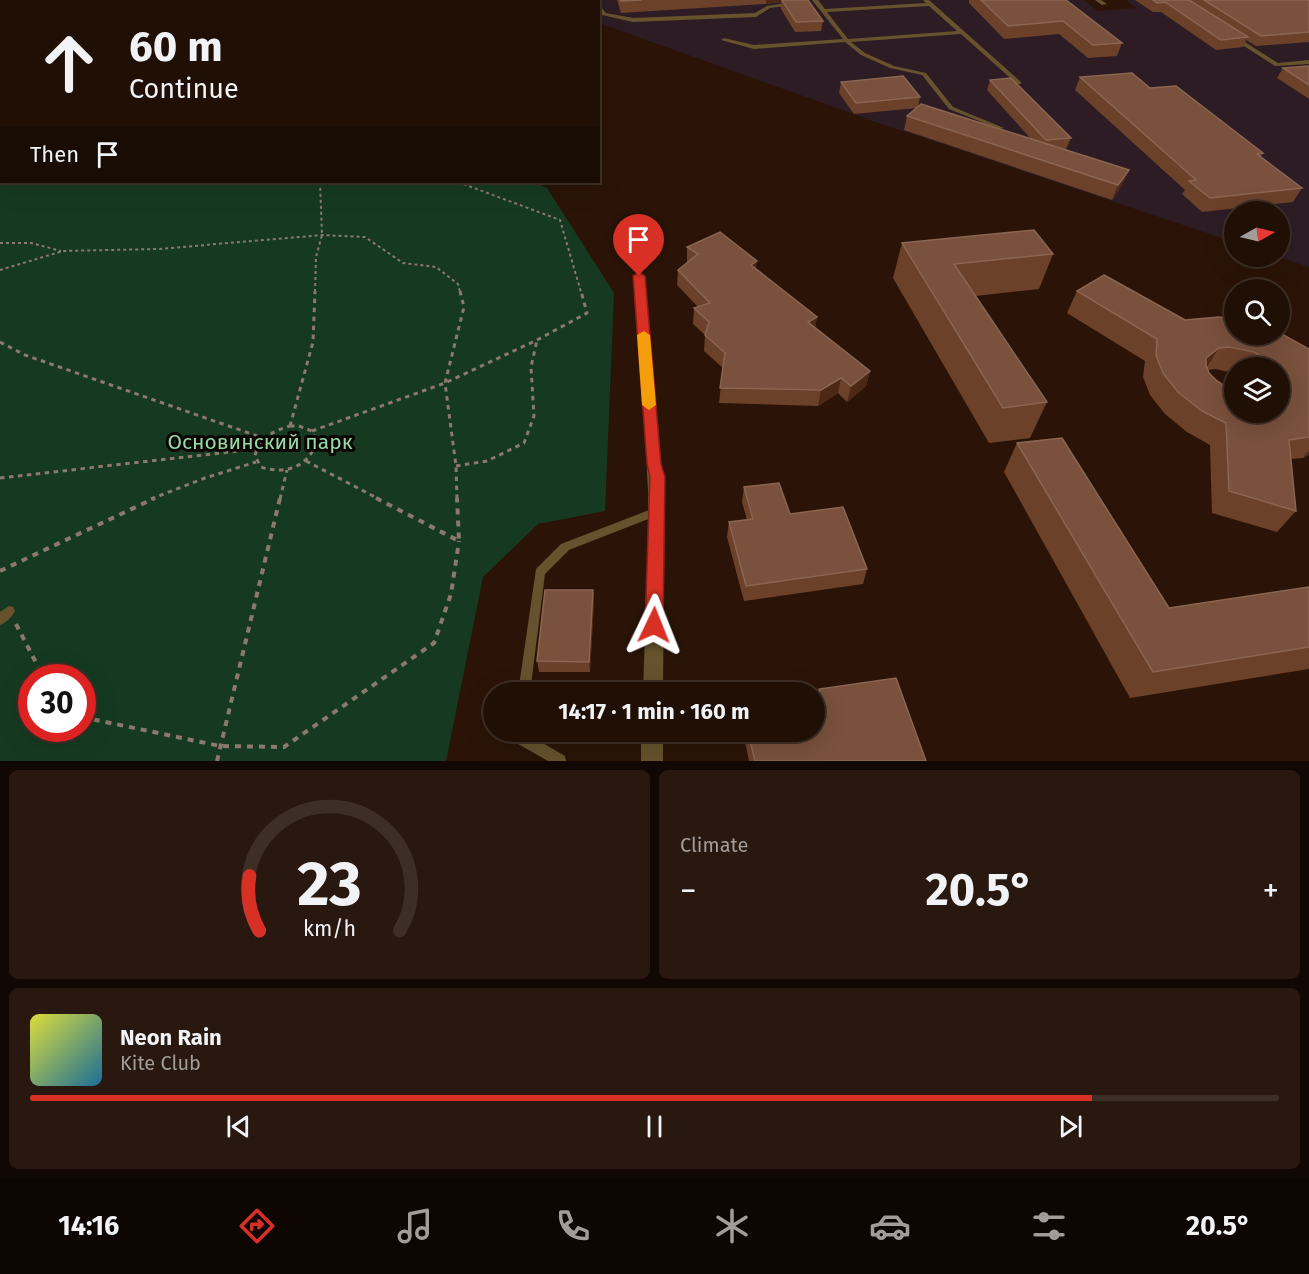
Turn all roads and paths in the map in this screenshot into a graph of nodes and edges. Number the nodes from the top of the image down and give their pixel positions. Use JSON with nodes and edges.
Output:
{"nodes":[{"id":1,"x":1098,"y":0,"type":"edge"},
{"id":2,"x":815,"y":1,"type":"edge"},
{"id":3,"x":928,"y":2,"type":"edge"},
{"id":4,"x":1104,"y":4,"type":"dead end"},
{"id":5,"x":600,"y":6,"type":"edge"},
{"id":6,"x":823,"y":11,"type":"junction"},
{"id":7,"x":961,"y":32,"type":"junction"},
{"id":8,"x":1227,"y":33,"type":"edge"},
{"id":9,"x":846,"y":39,"type":"junction"},
{"id":10,"x":724,"y":40,"type":"dead end"},
{"id":11,"x":1309,"y":63,"type":"edge"},
{"id":12,"x":1018,"y":83,"type":"edge"},
{"id":13,"x":1001,"y":128,"type":"edge"},
{"id":14,"x":320,"y":183,"type":"edge"},
{"id":15,"x":461,"y":183,"type":"edge"},
{"id":16,"x":322,"y":235,"type":"junction"},
{"id":17,"x":0,"y":243,"type":"edge"},
{"id":18,"x":63,"y":251,"type":"junction"},
{"id":19,"x":0,"y":270,"type":"edge"},
{"id":20,"x":639,"y":276,"type":"dead end"},
{"id":21,"x":537,"y":340,"type":"junction"},
{"id":22,"x":0,"y":342,"type":"edge"},
{"id":23,"x":445,"y":383,"type":"junction"},
{"id":24,"x":290,"y":426,"type":"junction"},
{"id":25,"x":312,"y":431,"type":"junction"},
{"id":26,"x":263,"y":438,"type":"junction"},
{"id":27,"x":256,"y":449,"type":"junction"},
{"id":28,"x":306,"y":461,"type":"junction"},
{"id":29,"x":256,"y":462,"type":"junction"},
{"id":30,"x":654,"y":464,"type":"joint"},
{"id":31,"x":456,"y":466,"type":"junction"},
{"id":32,"x":287,"y":470,"type":"junction"},
{"id":33,"x":0,"y":478,"type":"edge"},
{"id":34,"x":657,"y":511,"type":"junction"},
{"id":35,"x":459,"y":542,"type":"junction"},
{"id":36,"x":0,"y":571,"type":"edge"},
{"id":37,"x":5,"y":615,"type":"edge"},
{"id":38,"x":35,"y":664,"type":"edge"},
{"id":39,"x":525,"y":682,"type":"edge"},
{"id":40,"x":653,"y":682,"type":"edge"},
{"id":41,"x":96,"y":720,"type":"edge"},
{"id":42,"x":528,"y":742,"type":"edge"},
{"id":43,"x":652,"y":742,"type":"edge"},
{"id":44,"x":220,"y":746,"type":"junction"},
{"id":45,"x":216,"y":761,"type":"edge"},
{"id":46,"x":560,"y":761,"type":"edge"},
{"id":47,"x":652,"y":761,"type":"edge"}],
"edges":[{"from":1,"to":4,"type":"lane"},
{"from":2,"to":5,"type":"lane"},
{"from":2,"to":6,"type":"lane"},
{"from":3,"to":6,"type":"lane"},
{"from":3,"to":7,"type":"lane"},
{"from":6,"to":9,"type":"lane"},
{"from":7,"to":9,"type":"lane"},
{"from":7,"to":12,"type":"lane"},
{"from":8,"to":11,"type":"lane"},
{"from":9,"to":10,"type":"lane"},
{"from":9,"to":13,"type":"lane"},
{"from":14,"to":16,"type":"path"},
{"from":15,"to":21,"type":"path"},
{"from":16,"to":18,"type":"path"},
{"from":16,"to":23,"type":"path"},
{"from":16,"to":24,"type":"path"},
{"from":17,"to":18,"type":"path"},
{"from":18,"to":19,"type":"path"},
{"from":20,"to":30,"type":"lane"},
{"from":21,"to":23,"type":"path"},
{"from":21,"to":31,"type":"path"},
{"from":22,"to":26,"type":"path"},
{"from":23,"to":25,"type":"path"},
{"from":23,"to":31,"type":"path"},
{"from":24,"to":25,"type":"path"},
{"from":24,"to":26,"type":"path"},
{"from":25,"to":28,"type":"path"},
{"from":26,"to":27,"type":"path"},
{"from":27,"to":29,"type":"path"},
{"from":27,"to":33,"type":"path"},
{"from":28,"to":32,"type":"path"},
{"from":28,"to":35,"type":"path"},
{"from":29,"to":32,"type":"path"},
{"from":29,"to":36,"type":"path"},
{"from":30,"to":34,"type":"street"},
{"from":31,"to":35,"type":"path"},
{"from":32,"to":44,"type":"path"},
{"from":34,"to":39,"type":"lane"},
{"from":34,"to":40,"type":"street"},
{"from":35,"to":44,"type":"path"},
{"from":37,"to":38,"type":"path"},
{"from":41,"to":44,"type":"path"},
{"from":42,"to":46,"type":"lane"},
{"from":43,"to":47,"type":"street"},
{"from":44,"to":45,"type":"path"}]}
